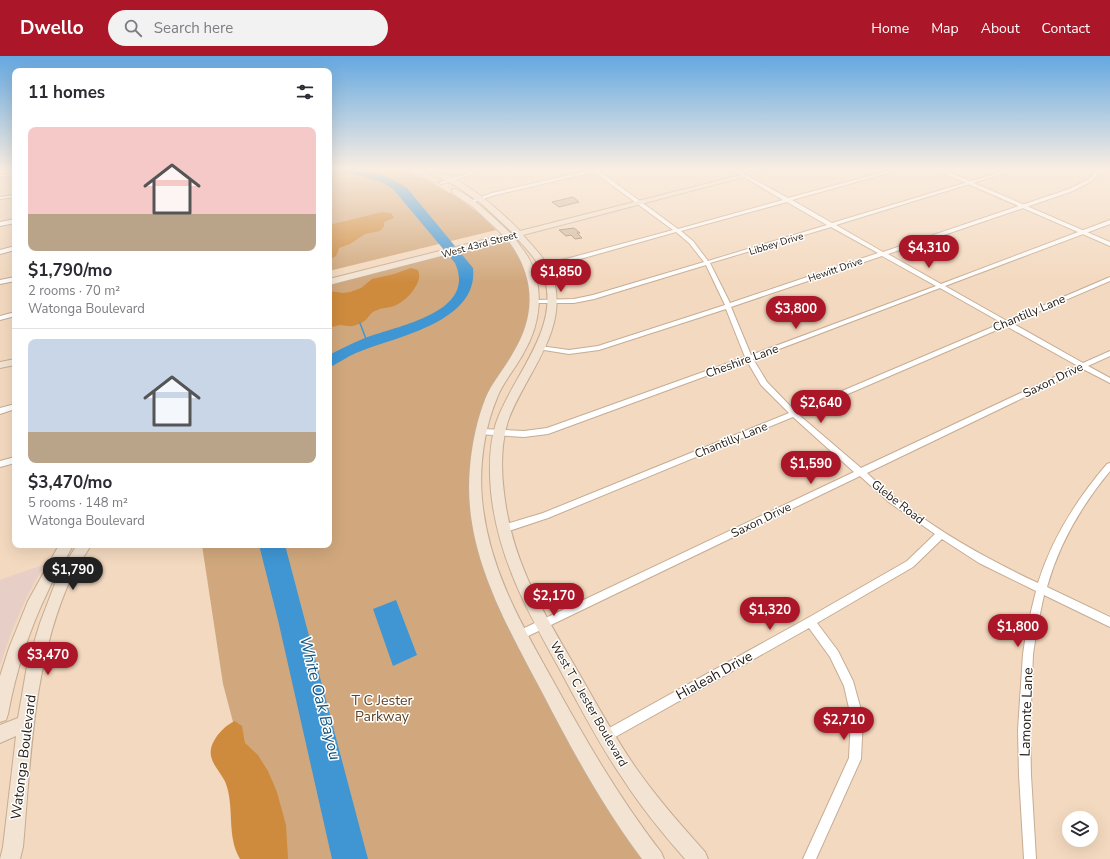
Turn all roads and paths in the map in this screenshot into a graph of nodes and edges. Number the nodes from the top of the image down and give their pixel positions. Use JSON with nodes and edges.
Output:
{"nodes":[{"id":1,"x":477,"y":207,"type":"edge"},
{"id":2,"x":489,"y":207,"type":"edge"},
{"id":3,"x":610,"y":207,"type":"edge"},
{"id":4,"x":647,"y":207,"type":"edge"},
{"id":5,"x":762,"y":207,"type":"edge"},
{"id":6,"x":801,"y":207,"type":"edge"},
{"id":7,"x":891,"y":207,"type":"edge"},
{"id":8,"x":1018,"y":207,"type":"edge"},
{"id":9,"x":1025,"y":207,"type":"edge"},
{"id":10,"x":12,"y":222,"type":"edge"},
{"id":11,"x":1110,"y":222,"type":"edge"},
{"id":12,"x":0,"y":224,"type":"edge"},
{"id":13,"x":833,"y":225,"type":"junction"},
{"id":14,"x":679,"y":231,"type":"junction"},
{"id":15,"x":1082,"y":232,"type":"junction"},
{"id":16,"x":511,"y":233,"type":"junction"},
{"id":17,"x":1110,"y":244,"type":"edge"},
{"id":18,"x":12,"y":249,"type":"edge"},
{"id":19,"x":0,"y":252,"type":"edge"},
{"id":20,"x":883,"y":253,"type":"junction"},
{"id":21,"x":543,"y":264,"type":"junction"},
{"id":22,"x":708,"y":264,"type":"junction"},
{"id":23,"x":385,"y":265,"type":"junction"},
{"id":24,"x":332,"y":274,"type":"edge"},
{"id":25,"x":1110,"y":279,"type":"edge"},
{"id":26,"x":12,"y":280,"type":"edge"},
{"id":27,"x":332,"y":281,"type":"edge"},
{"id":28,"x":0,"y":282,"type":"edge"},
{"id":29,"x":940,"y":286,"type":"junction"},
{"id":30,"x":536,"y":302,"type":"junction"},
{"id":31,"x":551,"y":302,"type":"junction"},
{"id":32,"x":728,"y":306,"type":"junction"},
{"id":33,"x":12,"y":315,"type":"edge"},
{"id":34,"x":0,"y":318,"type":"edge"},
{"id":35,"x":1006,"y":323,"type":"junction"},
{"id":36,"x":540,"y":348,"type":"junction"},
{"id":37,"x":1110,"y":353,"type":"edge"},
{"id":38,"x":12,"y":354,"type":"edge"},
{"id":39,"x":0,"y":357,"type":"edge"},
{"id":40,"x":749,"y":358,"type":"junction"},
{"id":41,"x":12,"y":363,"type":"edge"},
{"id":42,"x":0,"y":366,"type":"edge"},
{"id":43,"x":1083,"y":366,"type":"junction"},
{"id":44,"x":1110,"y":381,"type":"edge"},
{"id":45,"x":12,"y":407,"type":"edge"},
{"id":46,"x":0,"y":410,"type":"edge"},
{"id":47,"x":794,"y":414,"type":"junction"},
{"id":48,"x":481,"y":432,"type":"junction"},
{"id":49,"x":499,"y":433,"type":"junction"},
{"id":50,"x":12,"y":461,"type":"edge"},
{"id":51,"x":0,"y":464,"type":"edge"},
{"id":52,"x":1110,"y":466,"type":"edge"},
{"id":53,"x":860,"y":472,"type":"junction"},
{"id":54,"x":503,"y":529,"type":"junction"},
{"id":55,"x":941,"y":534,"type":"junction"},
{"id":56,"x":64,"y":548,"type":"edge"},
{"id":57,"x":82,"y":548,"type":"edge"},
{"id":58,"x":1042,"y":590,"type":"junction"},
{"id":59,"x":810,"y":622,"type":"junction"},
{"id":60,"x":1110,"y":622,"type":"edge"},
{"id":61,"x":543,"y":624,"type":"junction"},
{"id":62,"x":520,"y":635,"type":"junction"},
{"id":63,"x":0,"y":714,"type":"edge"},
{"id":64,"x":26,"y":724,"type":"junction"},
{"id":65,"x":0,"y":734,"type":"edge"},
{"id":66,"x":606,"y":736,"type":"junction"},
{"id":67,"x":10,"y":859,"type":"edge"},
{"id":68,"x":654,"y":859,"type":"edge"},
{"id":69,"x":698,"y":859,"type":"edge"},
{"id":70,"x":809,"y":859,"type":"edge"},
{"id":71,"x":1030,"y":859,"type":"edge"}],
"edges":[{"from":1,"to":16,"type":"main road","name":"West T C Jester Boulevard"},
{"from":2,"to":16,"type":"main road","name":"West T C Jester Boulevard"},
{"from":3,"to":16,"type":"main road","name":"West 43rd Street"},
{"from":4,"to":14,"type":"street","name":"Glebe Road"},
{"from":5,"to":14,"type":"street"},
{"from":6,"to":13,"type":"street"},
{"from":7,"to":13,"type":"street","name":"Libbey Drive"},
{"from":8,"to":20,"type":"street","name":"Hewitt Drive"},
{"from":9,"to":15,"type":"street"},
{"from":10,"to":12,"type":"street"},
{"from":11,"to":15,"type":"street","name":"Cheshire Lane"},
{"from":13,"to":20,"type":"street"},
{"from":13,"to":22,"type":"street","name":"Libbey Drive"},
{"from":14,"to":21,"type":"street"},
{"from":14,"to":22,"type":"street","name":"Glebe Road"},
{"from":15,"to":17,"type":"street"},
{"from":15,"to":29,"type":"street","name":"Cheshire Lane"},
{"from":16,"to":21,"type":"main road","name":"West T C Jester Boulevard"},
{"from":16,"to":23,"type":"main road","name":"West 43rd Street"},
{"from":16,"to":30,"type":"main road","name":"West T C Jester Boulevard"},
{"from":18,"to":19,"type":"street"},
{"from":20,"to":29,"type":"street"},
{"from":20,"to":32,"type":"street","name":"Hewitt Drive"},
{"from":21,"to":31,"type":"main road","name":"West T C Jester Boulevard"},
{"from":22,"to":31,"type":"street","name":"Libbey Drive"},
{"from":22,"to":32,"type":"street","name":"Glebe Road"},
{"from":23,"to":24,"type":"main road","name":"West 43rd Street"},
{"from":23,"to":27,"type":"main road","name":"West 43rd Street"},
{"from":25,"to":35,"type":"street","name":"Chantilly Lane"},
{"from":26,"to":28,"type":"street"},
{"from":29,"to":35,"type":"street"},
{"from":29,"to":40,"type":"street","name":"Cheshire Lane"},
{"from":30,"to":31,"type":"street","name":"Libbey Drive"},
{"from":30,"to":48,"type":"main road","name":"West T C Jester Boulevard"},
{"from":31,"to":36,"type":"main road","name":"West T C Jester Boulevard"},
{"from":32,"to":36,"type":"street","name":"Hewitt Drive"},
{"from":32,"to":40,"type":"street","name":"Glebe Road"},
{"from":33,"to":34,"type":"street"},
{"from":35,"to":43,"type":"street"},
{"from":35,"to":47,"type":"street","name":"Chantilly Lane"},
{"from":36,"to":49,"type":"main road","name":"West T C Jester Boulevard"},
{"from":37,"to":43,"type":"street","name":"Saxon Drive"},
{"from":38,"to":39,"type":"main road"},
{"from":40,"to":47,"type":"street","name":"Glebe Road"},
{"from":40,"to":49,"type":"street","name":"Cheshire Lane"},
{"from":41,"to":42,"type":"main road"},
{"from":43,"to":44,"type":"street"},
{"from":43,"to":53,"type":"street","name":"Saxon Drive"},
{"from":45,"to":46,"type":"street"},
{"from":47,"to":53,"type":"street","name":"Glebe Road"},
{"from":47,"to":54,"type":"street","name":"Chantilly Lane"},
{"from":48,"to":49,"type":"street","name":"Cheshire Lane"},
{"from":48,"to":62,"type":"main road","name":"West T C Jester Boulevard"},
{"from":49,"to":54,"type":"main road","name":"West T C Jester Boulevard"},
{"from":50,"to":51,"type":"street"},
{"from":52,"to":58,"type":"street","name":"Lamonte Lane"},
{"from":53,"to":55,"type":"street","name":"Glebe Road"},
{"from":53,"to":61,"type":"street","name":"Saxon Drive"},
{"from":54,"to":61,"type":"main road","name":"West T C Jester Boulevard"},
{"from":55,"to":58,"type":"street","name":"Glebe Road"},
{"from":55,"to":59,"type":"street","name":"Hialeah Drive"},
{"from":56,"to":63,"type":"main road","name":"Watonga Boulevard"},
{"from":57,"to":64,"type":"main road","name":"Watonga Boulevard"},
{"from":58,"to":60,"type":"street","name":"Glebe Road"},
{"from":58,"to":71,"type":"street","name":"Lamonte Lane"},
{"from":59,"to":66,"type":"street","name":"Hialeah Drive"},
{"from":59,"to":70,"type":"street"},
{"from":61,"to":62,"type":"street","name":"Saxon Drive"},
{"from":61,"to":66,"type":"main road","name":"West T C Jester Boulevard"},
{"from":62,"to":68,"type":"main road","name":"West T C Jester Boulevard"},
{"from":64,"to":65,"type":"main road"},
{"from":64,"to":67,"type":"main road","name":"Watonga Boulevard"},
{"from":66,"to":69,"type":"main road","name":"West T C Jester Boulevard"}]}
